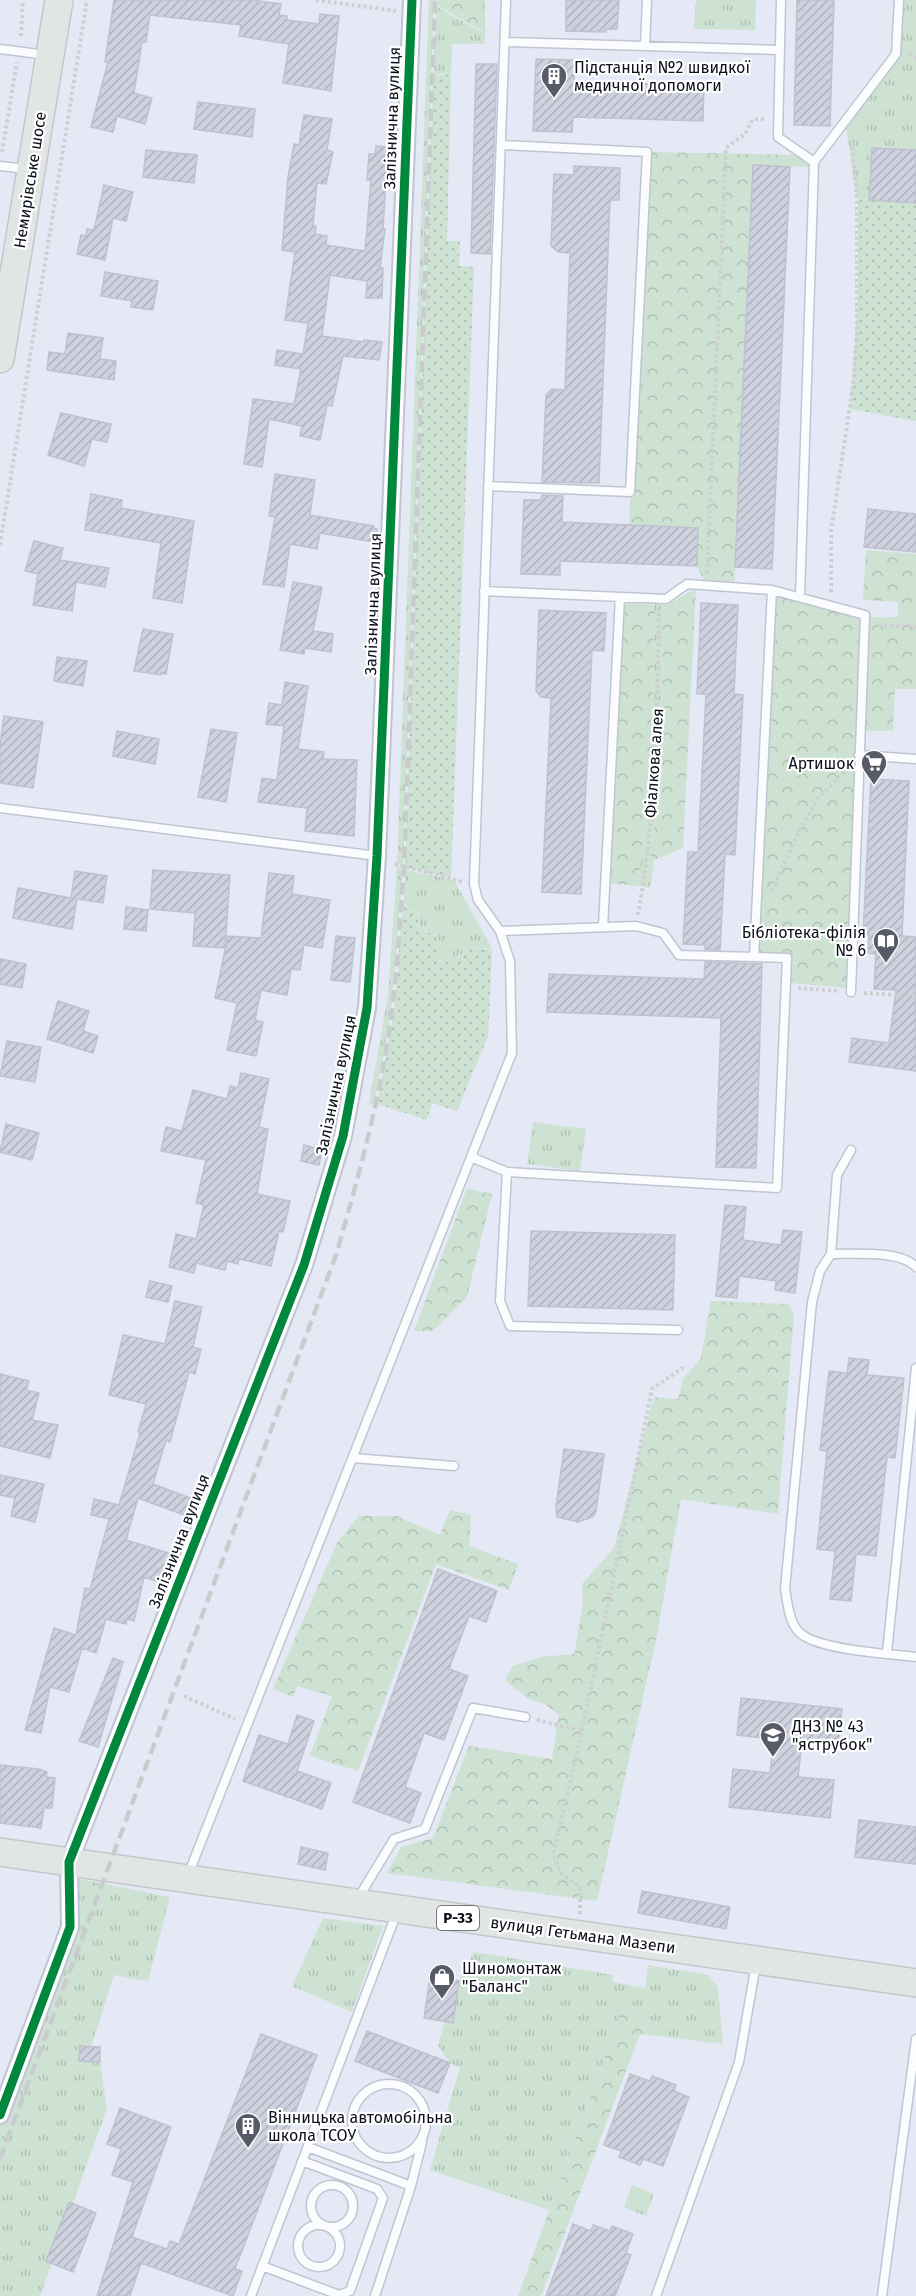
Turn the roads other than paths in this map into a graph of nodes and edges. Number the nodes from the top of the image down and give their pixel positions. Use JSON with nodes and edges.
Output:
{"nodes":[{"id":1,"x":59,"y":0,"type":"edge"},
{"id":2,"x":506,"y":0,"type":"edge"},
{"id":3,"x":647,"y":0,"type":"edge"},
{"id":4,"x":781,"y":0,"type":"edge"},
{"id":5,"x":900,"y":0,"type":"edge"},
{"id":6,"x":412,"y":7,"type":"edge"},
{"id":7,"x":505,"y":42,"type":"junction"},
{"id":8,"x":645,"y":46,"type":"junction"},
{"id":9,"x":0,"y":49,"type":"edge"},
{"id":10,"x":780,"y":50,"type":"junction"},
{"id":11,"x":50,"y":55,"type":"junction"},
{"id":12,"x":501,"y":145,"type":"junction"},
{"id":13,"x":814,"y":162,"type":"junction"},
{"id":14,"x":0,"y":164,"type":"edge"},
{"id":15,"x":31,"y":170,"type":"junction"},
{"id":16,"x":0,"y":359,"type":"edge"},
{"id":17,"x":489,"y":486,"type":"junction"},
{"id":18,"x":772,"y":590,"type":"junction"},
{"id":19,"x":484,"y":591,"type":"junction"},
{"id":20,"x":620,"y":597,"type":"junction"},
{"id":21,"x":800,"y":597,"type":"junction"},
{"id":22,"x":859,"y":755,"type":"junction"},
{"id":23,"x":916,"y":759,"type":"edge"},
{"id":24,"x":0,"y":808,"type":"edge"},
{"id":25,"x":378,"y":856,"type":"junction"},
{"id":26,"x":603,"y":927,"type":"junction"},
{"id":27,"x":500,"y":931,"type":"junction"},
{"id":28,"x":754,"y":957,"type":"junction"},
{"id":29,"x":850,"y":992,"type":"dead end"},
{"id":30,"x":851,"y":1150,"type":"dead end"},
{"id":31,"x":471,"y":1157,"type":"junction"},
{"id":32,"x":507,"y":1172,"type":"junction"},
{"id":33,"x":831,"y":1254,"type":"junction"},
{"id":34,"x":916,"y":1266,"type":"edge"},
{"id":35,"x":678,"y":1330,"type":"dead end"},
{"id":36,"x":916,"y":1368,"type":"edge"},
{"id":37,"x":353,"y":1458,"type":"junction"},
{"id":38,"x":454,"y":1466,"type":"dead end"},
{"id":39,"x":916,"y":1478,"type":"edge"},
{"id":40,"x":905,"y":1479,"type":"junction"},
{"id":41,"x":886,"y":1653,"type":"junction"},
{"id":42,"x":916,"y":1657,"type":"edge"},
{"id":43,"x":525,"y":1718,"type":"road end"},
{"id":44,"x":0,"y":1852,"type":"edge"},
{"id":45,"x":69,"y":1862,"type":"junction"},
{"id":46,"x":187,"y":1879,"type":"junction"},
{"id":47,"x":356,"y":1903,"type":"junction"},
{"id":48,"x":399,"y":1909,"type":"junction"},
{"id":49,"x":757,"y":1960,"type":"junction"},
{"id":50,"x":916,"y":1983,"type":"edge"},
{"id":51,"x":916,"y":2039,"type":"edge"},
{"id":52,"x":0,"y":2115,"type":"edge"},
{"id":53,"x":424,"y":2134,"type":"junction"},
{"id":54,"x":308,"y":2147,"type":"junction"},
{"id":55,"x":303,"y":2161,"type":"junction"},
{"id":56,"x":411,"y":2186,"type":"junction"},
{"id":57,"x":324,"y":2226,"type":"junction"},
{"id":58,"x":311,"y":2265,"type":"junction"},
{"id":59,"x":262,"y":2266,"type":"junction"},
{"id":60,"x":305,"y":2282,"type":"junction"},
{"id":61,"x":319,"y":2292,"type":"edge"},
{"id":62,"x":251,"y":2296,"type":"edge"},
{"id":63,"x":375,"y":2296,"type":"edge"},
{"id":64,"x":656,"y":2296,"type":"edge"},
{"id":65,"x":882,"y":2296,"type":"edge"}],
"edges":[{"from":1,"to":11,"type":"main road","name":"Немирівське шосе"},
{"from":2,"to":7,"type":"lane"},
{"from":3,"to":8,"type":"lane"},
{"from":4,"to":10,"type":"lane"},
{"from":5,"to":13,"type":"lane"},
{"from":6,"to":25,"type":"street","name":"Залізнична вулиця"},
{"from":7,"to":8,"type":"lane"},
{"from":7,"to":12,"type":"lane"},
{"from":8,"to":10,"type":"lane"},
{"from":9,"to":11,"type":"lane"},
{"from":10,"to":13,"type":"lane"},
{"from":11,"to":15,"type":"main road","name":"Немирівське шосе"},
{"from":12,"to":17,"type":"lane"},
{"from":12,"to":17,"type":"lane"},
{"from":13,"to":21,"type":"lane"},
{"from":14,"to":15,"type":"lane"},
{"from":15,"to":16,"type":"main road","name":"Немирівське шосе"},
{"from":17,"to":19,"type":"lane"},
{"from":18,"to":20,"type":"lane"},
{"from":18,"to":21,"type":"lane"},
{"from":18,"to":28,"type":"lane"},
{"from":19,"to":20,"type":"lane"},
{"from":19,"to":27,"type":"lane"},
{"from":20,"to":26,"type":"lane"},
{"from":21,"to":22,"type":"lane"},
{"from":22,"to":23,"type":"lane"},
{"from":22,"to":29,"type":"lane"},
{"from":24,"to":25,"type":"lane"},
{"from":25,"to":45,"type":"street","name":"Залізнична вулиця"},
{"from":26,"to":27,"type":"lane"},
{"from":26,"to":28,"type":"lane"},
{"from":27,"to":31,"type":"lane"},
{"from":28,"to":32,"type":"lane"},
{"from":30,"to":33,"type":"lane"},
{"from":31,"to":32,"type":"lane"},
{"from":31,"to":37,"type":"lane"},
{"from":32,"to":35,"type":"lane"},
{"from":33,"to":34,"type":"lane"},
{"from":33,"to":41,"type":"lane"},
{"from":36,"to":40,"type":"lane"},
{"from":37,"to":38,"type":"lane"},
{"from":37,"to":46,"type":"lane"},
{"from":39,"to":40,"type":"lane"},
{"from":40,"to":41,"type":"lane"},
{"from":41,"to":42,"type":"lane"},
{"from":43,"to":47,"type":"lane"},
{"from":44,"to":45,"type":"main road","name":"вулиця Гетьмана Мазепи","number":"Р-33"},
{"from":45,"to":46,"type":"main road","name":"вулиця Гетьмана Мазепи","number":"Р-33"},
{"from":45,"to":52,"type":"street","name":"Залізнична вулиця"},
{"from":46,"to":47,"type":"main road","name":"вулиця Гетьмана Мазепи","number":"Р-33"},
{"from":47,"to":48,"type":"main road","name":"вулиця Гетьмана Мазепи","number":"Р-33"},
{"from":48,"to":49,"type":"main road","name":"вулиця Гетьмана Мазепи","number":"Р-33"},
{"from":48,"to":54,"type":"lane"},
{"from":49,"to":50,"type":"main road","name":"вулиця Гетьмана Мазепи","number":"Р-33"},
{"from":49,"to":64,"type":"lane"},
{"from":51,"to":65,"type":"lane"},
{"from":53,"to":53,"type":"lane"},
{"from":53,"to":56,"type":"lane"},
{"from":54,"to":55,"type":"lane"},
{"from":54,"to":56,"type":"lane"},
{"from":55,"to":59,"type":"lane"},
{"from":55,"to":61,"type":"lane"},
{"from":56,"to":63,"type":"lane"},
{"from":57,"to":57,"type":"lane"},
{"from":57,"to":58,"type":"lane"},
{"from":57,"to":58,"type":"lane"},
{"from":58,"to":60,"type":"lane"},
{"from":59,"to":60,"type":"lane"},
{"from":59,"to":62,"type":"lane"},
{"from":60,"to":61,"type":"lane"}]}
